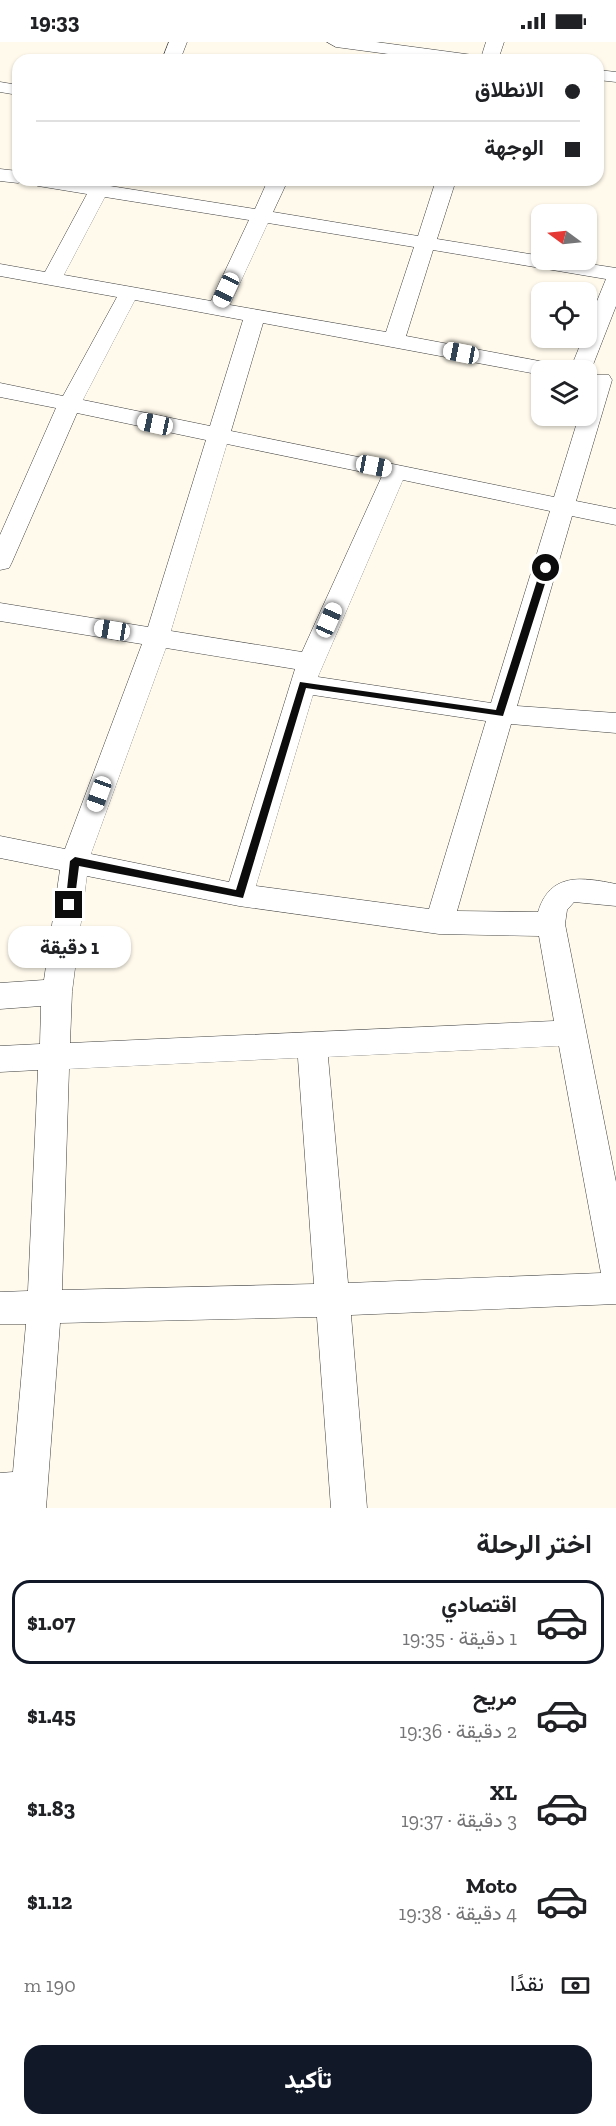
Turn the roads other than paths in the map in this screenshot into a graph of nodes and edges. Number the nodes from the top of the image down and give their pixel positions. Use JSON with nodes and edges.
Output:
{"nodes":[{"id":1,"x":336,"y":42,"type":"edge"},
{"id":2,"x":427,"y":54,"type":"edge"},
{"id":3,"x":101,"y":186,"type":"edge"},
{"id":4,"x":112,"y":186,"type":"edge"},
{"id":5,"x":275,"y":186,"type":"edge"},
{"id":6,"x":444,"y":186,"type":"edge"},
{"id":7,"x":261,"y":215,"type":"junction"},
{"id":8,"x":426,"y":245,"type":"junction"},
{"id":9,"x":0,"y":270,"type":"edge"},
{"id":10,"x":616,"y":274,"type":"edge"},
{"id":11,"x":52,"y":278,"type":"junction"},
{"id":12,"x":616,"y":279,"type":"edge"},
{"id":13,"x":129,"y":293,"type":"junction"},
{"id":14,"x":218,"y":309,"type":"junction"},
{"id":15,"x":255,"y":316,"type":"junction"},
{"id":16,"x":394,"y":340,"type":"junction"},
{"id":17,"x":531,"y":366,"type":"edge"},
{"id":18,"x":597,"y":373,"type":"edge"},
{"id":19,"x":0,"y":390,"type":"edge"},
{"id":20,"x":69,"y":405,"type":"junction"},
{"id":21,"x":584,"y":426,"type":"edge"},
{"id":22,"x":220,"y":437,"type":"junction"},
{"id":23,"x":396,"y":470,"type":"junction"},
{"id":24,"x":565,"y":505,"type":"junction"},
{"id":25,"x":616,"y":517,"type":"edge"},
{"id":26,"x":0,"y":562,"type":"edge"},
{"id":27,"x":0,"y":612,"type":"edge"},
{"id":28,"x":157,"y":637,"type":"junction"},
{"id":29,"x":306,"y":673,"type":"junction"},
{"id":30,"x":500,"y":714,"type":"junction"},
{"id":31,"x":616,"y":723,"type":"edge"},
{"id":32,"x":0,"y":847,"type":"edge"},
{"id":33,"x":75,"y":861,"type":"junction"},
{"id":34,"x":239,"y":895,"type":"junction"},
{"id":35,"x":616,"y":895,"type":"edge"},
{"id":36,"x":439,"y":922,"type":"junction"},
{"id":37,"x":551,"y":924,"type":"junction"},
{"id":38,"x":57,"y":993,"type":"junction"},
{"id":39,"x":0,"y":996,"type":"edge"},
{"id":40,"x":570,"y":1033,"type":"junction"},
{"id":41,"x":312,"y":1046,"type":"junction"},
{"id":42,"x":0,"y":1059,"type":"edge"},
{"id":43,"x":56,"y":1059,"type":"junction"},
{"id":44,"x":616,"y":1268,"type":"edge"},
{"id":45,"x":616,"y":1288,"type":"edge"},
{"id":46,"x":334,"y":1300,"type":"junction"},
{"id":47,"x":44,"y":1307,"type":"junction"},
{"id":48,"x":0,"y":1308,"type":"edge"},
{"id":49,"x":19,"y":1496,"type":"edge"},
{"id":50,"x":349,"y":1508,"type":"edge"}],
"edges":[{"from":1,"to":2,"type":"street"},
{"from":3,"to":11,"type":"street"},
{"from":4,"to":7,"type":"street"},
{"from":5,"to":7,"type":"street"},
{"from":6,"to":8,"type":"street"},
{"from":7,"to":8,"type":"street"},
{"from":7,"to":14,"type":"street"},
{"from":8,"to":10,"type":"street"},
{"from":8,"to":16,"type":"street"},
{"from":9,"to":11,"type":"street"},
{"from":11,"to":13,"type":"street"},
{"from":12,"to":18,"type":"street"},
{"from":13,"to":14,"type":"street"},
{"from":13,"to":20,"type":"street"},
{"from":14,"to":15,"type":"street"},
{"from":15,"to":16,"type":"street"},
{"from":15,"to":22,"type":"street"},
{"from":16,"to":17,"type":"street"},
{"from":19,"to":20,"type":"street"},
{"from":20,"to":22,"type":"street"},
{"from":20,"to":26,"type":"street"},
{"from":21,"to":24,"type":"street"},
{"from":22,"to":23,"type":"street"},
{"from":22,"to":28,"type":"street"},
{"from":23,"to":24,"type":"street"},
{"from":23,"to":29,"type":"street"},
{"from":24,"to":25,"type":"street"},
{"from":24,"to":30,"type":"street"},
{"from":27,"to":28,"type":"street"},
{"from":28,"to":29,"type":"street"},
{"from":28,"to":33,"type":"street"},
{"from":29,"to":30,"type":"street"},
{"from":29,"to":34,"type":"street"},
{"from":30,"to":31,"type":"street"},
{"from":30,"to":36,"type":"street"},
{"from":32,"to":33,"type":"street"},
{"from":33,"to":34,"type":"street"},
{"from":33,"to":38,"type":"street"},
{"from":34,"to":36,"type":"street"},
{"from":35,"to":37,"type":"street"},
{"from":36,"to":37,"type":"street"},
{"from":37,"to":40,"type":"street"},
{"from":38,"to":39,"type":"street"},
{"from":38,"to":43,"type":"street"},
{"from":40,"to":41,"type":"street"},
{"from":40,"to":44,"type":"street"},
{"from":41,"to":43,"type":"street"},
{"from":41,"to":46,"type":"street"},
{"from":42,"to":43,"type":"street"},
{"from":43,"to":47,"type":"street"},
{"from":45,"to":46,"type":"street"},
{"from":46,"to":47,"type":"street"},
{"from":46,"to":50,"type":"street"},
{"from":47,"to":48,"type":"street"},
{"from":47,"to":49,"type":"street"}]}
